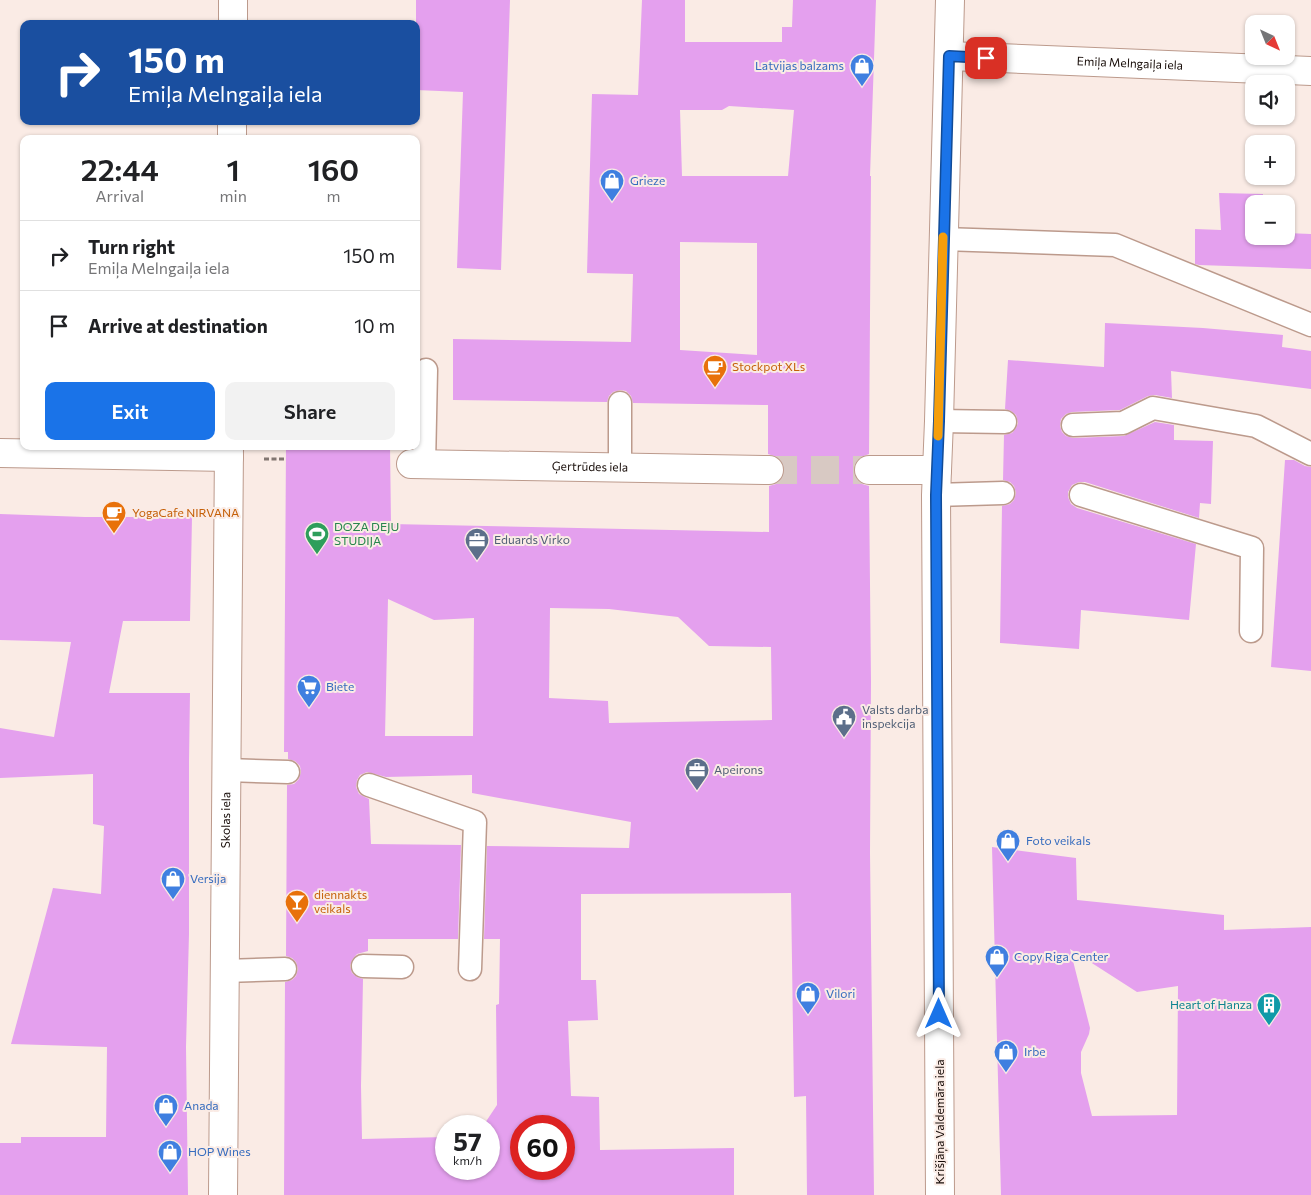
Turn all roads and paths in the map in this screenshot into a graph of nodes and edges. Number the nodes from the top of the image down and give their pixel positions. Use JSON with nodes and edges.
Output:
{"nodes":[{"id":1,"x":233,"y":0,"type":"edge"},
{"id":2,"x":950,"y":0,"type":"edge"},
{"id":3,"x":233,"y":20,"type":"edge"},
{"id":4,"x":949,"y":56,"type":"junction"},
{"id":5,"x":1311,"y":71,"type":"edge"},
{"id":6,"x":943,"y":239,"type":"junction"},
{"id":7,"x":1311,"y":325,"type":"edge"},
{"id":8,"x":426,"y":370,"type":"dead end"},
{"id":9,"x":620,"y":403,"type":"dead end"},
{"id":10,"x":939,"y":421,"type":"junction"},
{"id":11,"x":1005,"y":422,"type":"dead end"},
{"id":12,"x":1073,"y":425,"type":"dead end"},
{"id":13,"x":420,"y":440,"type":"edge"},
{"id":14,"x":419,"y":450,"type":"edge"},
{"id":15,"x":229,"y":452,"type":"edge"},
{"id":16,"x":0,"y":453,"type":"edge"},
{"id":17,"x":1311,"y":454,"type":"edge"},
{"id":18,"x":418,"y":464,"type":"joint"},
{"id":19,"x":620,"y":467,"type":"junction"},
{"id":20,"x":769,"y":470,"type":"tunnel mouth"},
{"id":21,"x":869,"y":470,"type":"tunnel mouth"},
{"id":22,"x":936,"y":482,"type":"junction"},
{"id":23,"x":1003,"y":493,"type":"dead end"},
{"id":24,"x":1081,"y":494,"type":"dead end"},
{"id":25,"x":1251,"y":631,"type":"dead end"},
{"id":26,"x":227,"y":770,"type":"junction"},
{"id":27,"x":288,"y":772,"type":"dead end"},
{"id":28,"x":369,"y":785,"type":"dead end"},
{"id":29,"x":363,"y":966,"type":"dead end"},
{"id":30,"x":402,"y":967,"type":"dead end"},
{"id":31,"x":285,"y":969,"type":"dead end"},
{"id":32,"x":470,"y":969,"type":"dead end"},
{"id":33,"x":225,"y":970,"type":"junction"},
{"id":34,"x":223,"y":1195,"type":"edge"},
{"id":35,"x":940,"y":1195,"type":"edge"}],
"edges":[{"from":1,"to":3,"type":"street"},
{"from":2,"to":4,"type":"street","name":"Krišjāņa Valdemāra iela"},
{"from":4,"to":5,"type":"street","name":"Emiļa Melngaiļa iela"},
{"from":4,"to":6,"type":"street","name":"Krišjāņa Valdemāra iela"},
{"from":6,"to":7,"type":"lane"},
{"from":6,"to":10,"type":"street","name":"Krišjāņa Valdemāra iela"},
{"from":8,"to":13,"type":"lane"},
{"from":9,"to":19,"type":"lane"},
{"from":10,"to":11,"type":"lane"},
{"from":10,"to":22,"type":"street","name":"Krišjāņa Valdemāra iela"},
{"from":12,"to":17,"type":"lane"},
{"from":14,"to":18,"type":"lane"},
{"from":15,"to":16,"type":"street"},
{"from":15,"to":26,"type":"street","name":"Skolas iela"},
{"from":18,"to":19,"type":"street","name":"Ģertrūdes iela"},
{"from":19,"to":20,"type":"street","name":"Ģertrūdes iela"},
{"from":21,"to":22,"type":"street"},
{"from":22,"to":23,"type":"lane"},
{"from":22,"to":35,"type":"street","name":"Krišjāņa Valdemāra iela"},
{"from":24,"to":25,"type":"lane"},
{"from":26,"to":27,"type":"lane"},
{"from":26,"to":33,"type":"street","name":"Skolas iela"},
{"from":28,"to":32,"type":"lane"},
{"from":29,"to":30,"type":"lane"},
{"from":31,"to":33,"type":"lane"},
{"from":33,"to":34,"type":"street","name":"Skolas iela"}]}
